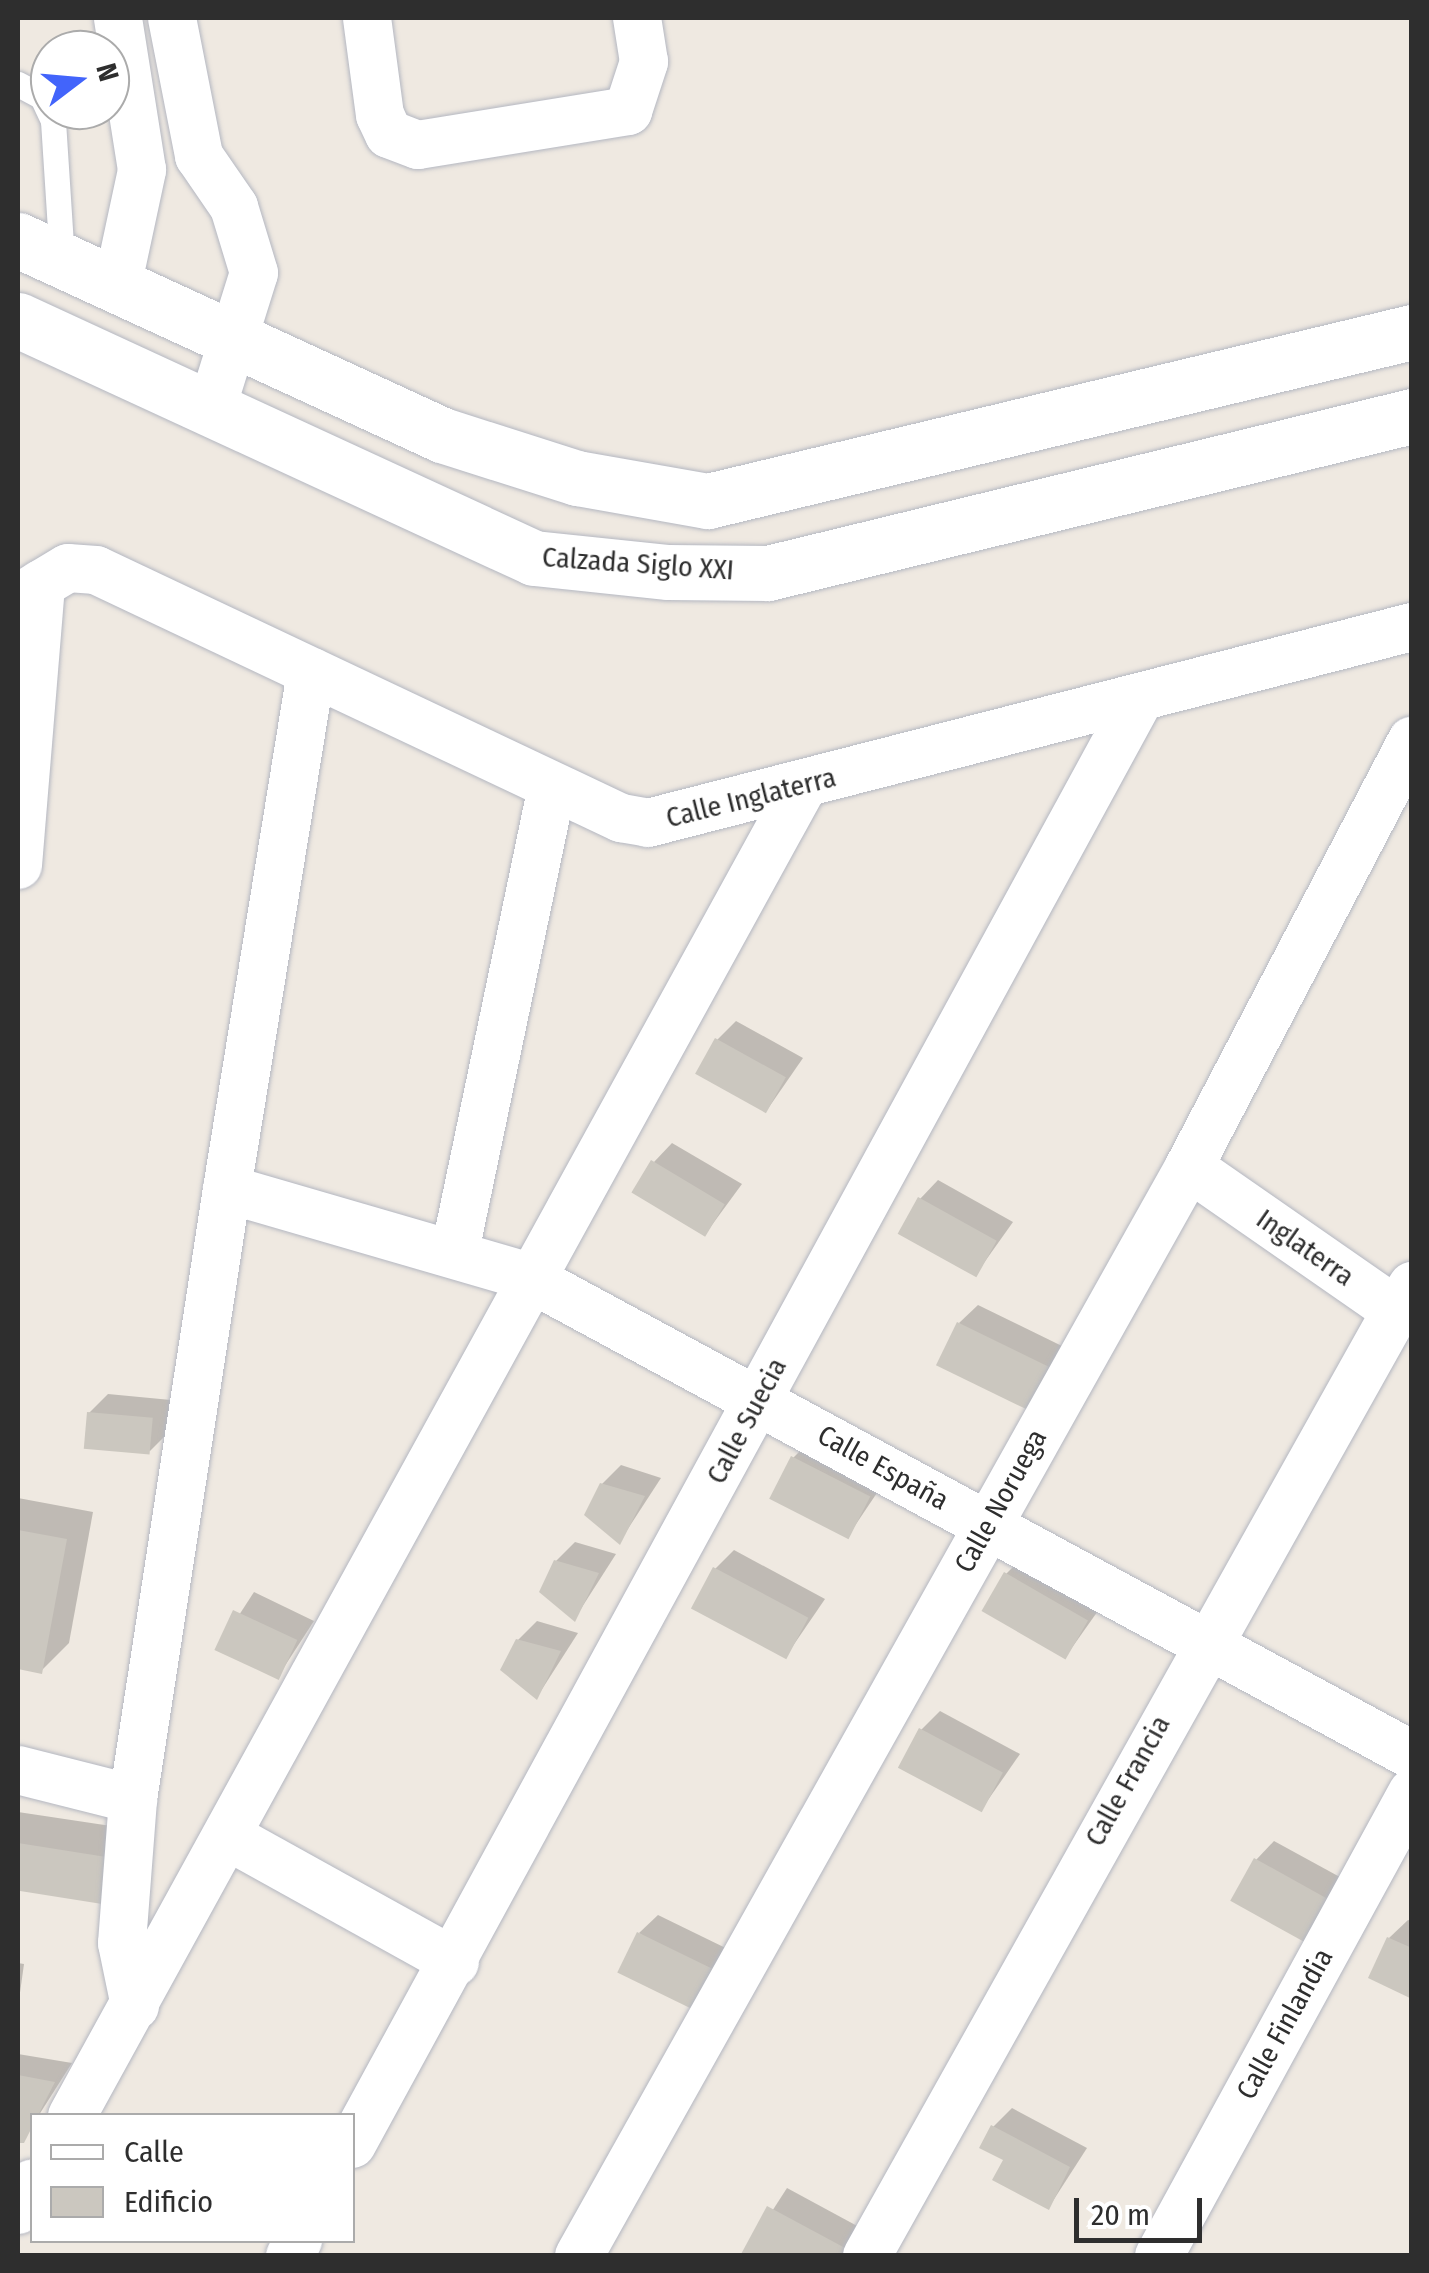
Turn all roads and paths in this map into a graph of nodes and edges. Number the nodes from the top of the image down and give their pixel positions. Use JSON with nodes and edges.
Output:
{"nodes":[{"id":1,"x":118,"y":18,"type":"edge"},
{"id":2,"x":172,"y":18,"type":"edge"},
{"id":3,"x":366,"y":18,"type":"edge"},
{"id":4,"x":637,"y":18,"type":"edge"},
{"id":5,"x":18,"y":84,"type":"edge"},
{"id":6,"x":200,"y":156,"type":"junction"},
{"id":7,"x":142,"y":170,"type":"junction"},
{"id":8,"x":40,"y":251,"type":"edge"},
{"id":9,"x":117,"y":288,"type":"junction"},
{"id":10,"x":18,"y":320,"type":"edge"},
{"id":11,"x":1412,"y":332,"type":"edge"},
{"id":12,"x":240,"y":336,"type":"junction"},
{"id":13,"x":211,"y":410,"type":"junction"},
{"id":14,"x":1412,"y":416,"type":"edge"},
{"id":15,"x":29,"y":591,"type":"edge"},
{"id":16,"x":1412,"y":628,"type":"edge"},
{"id":17,"x":312,"y":672,"type":"junction"},
{"id":18,"x":1140,"y":698,"type":"junction"},
{"id":19,"x":1412,"y":741,"type":"edge"},
{"id":20,"x":803,"y":786,"type":"junction"},
{"id":21,"x":552,"y":787,"type":"junction"},
{"id":22,"x":18,"y":864,"type":"edge"},
{"id":23,"x":1189,"y":1167,"type":"junction"},
{"id":24,"x":227,"y":1189,"type":"junction"},
{"id":25,"x":455,"y":1251,"type":"junction"},
{"id":26,"x":526,"y":1276,"type":"junction"},
{"id":27,"x":1404,"y":1299,"type":"edge"},
{"id":28,"x":758,"y":1400,"type":"junction"},
{"id":29,"x":987,"y":1525,"type":"junction"},
{"id":30,"x":1205,"y":1641,"type":"junction"},
{"id":31,"x":1412,"y":1755,"type":"edge"},
{"id":32,"x":18,"y":1770,"type":"edge"},
{"id":33,"x":1412,"y":1792,"type":"edge"},
{"id":34,"x":133,"y":1799,"type":"junction"},
{"id":35,"x":230,"y":1838,"type":"junction"},
{"id":36,"x":455,"y":1962,"type":"junction"},
{"id":37,"x":136,"y":2006,"type":"junction"},
{"id":38,"x":74,"y":2113,"type":"edge"},
{"id":39,"x":355,"y":2139,"type":"edge"},
{"id":40,"x":30,"y":2188,"type":"edge"},
{"id":41,"x":18,"y":2210,"type":"edge"},
{"id":42,"x":580,"y":2256,"type":"edge"},
{"id":43,"x":868,"y":2256,"type":"edge"},
{"id":44,"x":1160,"y":2256,"type":"edge"}],
"edges":[{"from":1,"to":7,"type":"street"},
{"from":2,"to":6,"type":"street"},
{"from":3,"to":4,"type":"street"},
{"from":5,"to":8,"type":"lane"},
{"from":6,"to":7,"type":"street"},
{"from":6,"to":12,"type":"street"},
{"from":7,"to":9,"type":"street"},
{"from":8,"to":9,"type":"main road"},
{"from":9,"to":12,"type":"main road"},
{"from":10,"to":13,"type":"main road","name":"Calzada Siglo XXI"},
{"from":11,"to":12,"type":"main road"},
{"from":12,"to":13,"type":"street"},
{"from":13,"to":14,"type":"main road","name":"Calzada Siglo XXI"},
{"from":15,"to":17,"type":"street","name":"Calle Inglaterra"},
{"from":15,"to":22,"type":"street"},
{"from":16,"to":18,"type":"street","name":"Calle Inglaterra"},
{"from":17,"to":21,"type":"street","name":"Calle Inglaterra"},
{"from":17,"to":24,"type":"street"},
{"from":18,"to":20,"type":"street","name":"Calle Inglaterra"},
{"from":18,"to":28,"type":"street","name":"Calle Suecia"},
{"from":19,"to":23,"type":"street","name":"Calle Noruega"},
{"from":20,"to":21,"type":"street","name":"Calle Inglaterra"},
{"from":20,"to":26,"type":"street"},
{"from":21,"to":25,"type":"street"},
{"from":23,"to":27,"type":"street","name":"Inglaterra"},
{"from":23,"to":29,"type":"street","name":"Calle Noruega"},
{"from":24,"to":25,"type":"street","name":"Calle España"},
{"from":24,"to":34,"type":"street"},
{"from":25,"to":26,"type":"street","name":"Calle España"},
{"from":26,"to":28,"type":"street","name":"Calle España"},
{"from":26,"to":35,"type":"street"},
{"from":27,"to":30,"type":"street","name":"Calle Francia"},
{"from":28,"to":29,"type":"street","name":"Calle España"},
{"from":28,"to":36,"type":"street","name":"Calle Suecia"},
{"from":29,"to":30,"type":"street","name":"Calle España"},
{"from":29,"to":42,"type":"street","name":"Calle Noruega"},
{"from":30,"to":31,"type":"street","name":"Calle España"},
{"from":30,"to":43,"type":"street","name":"Calle Francia"},
{"from":32,"to":34,"type":"street"},
{"from":33,"to":44,"type":"street","name":"Calle Finlandia"},
{"from":34,"to":37,"type":"street"},
{"from":35,"to":36,"type":"street"},
{"from":35,"to":37,"type":"street"},
{"from":36,"to":39,"type":"street","name":"Calle Suecia"},
{"from":37,"to":38,"type":"street"},
{"from":40,"to":41,"type":"street"}]}
